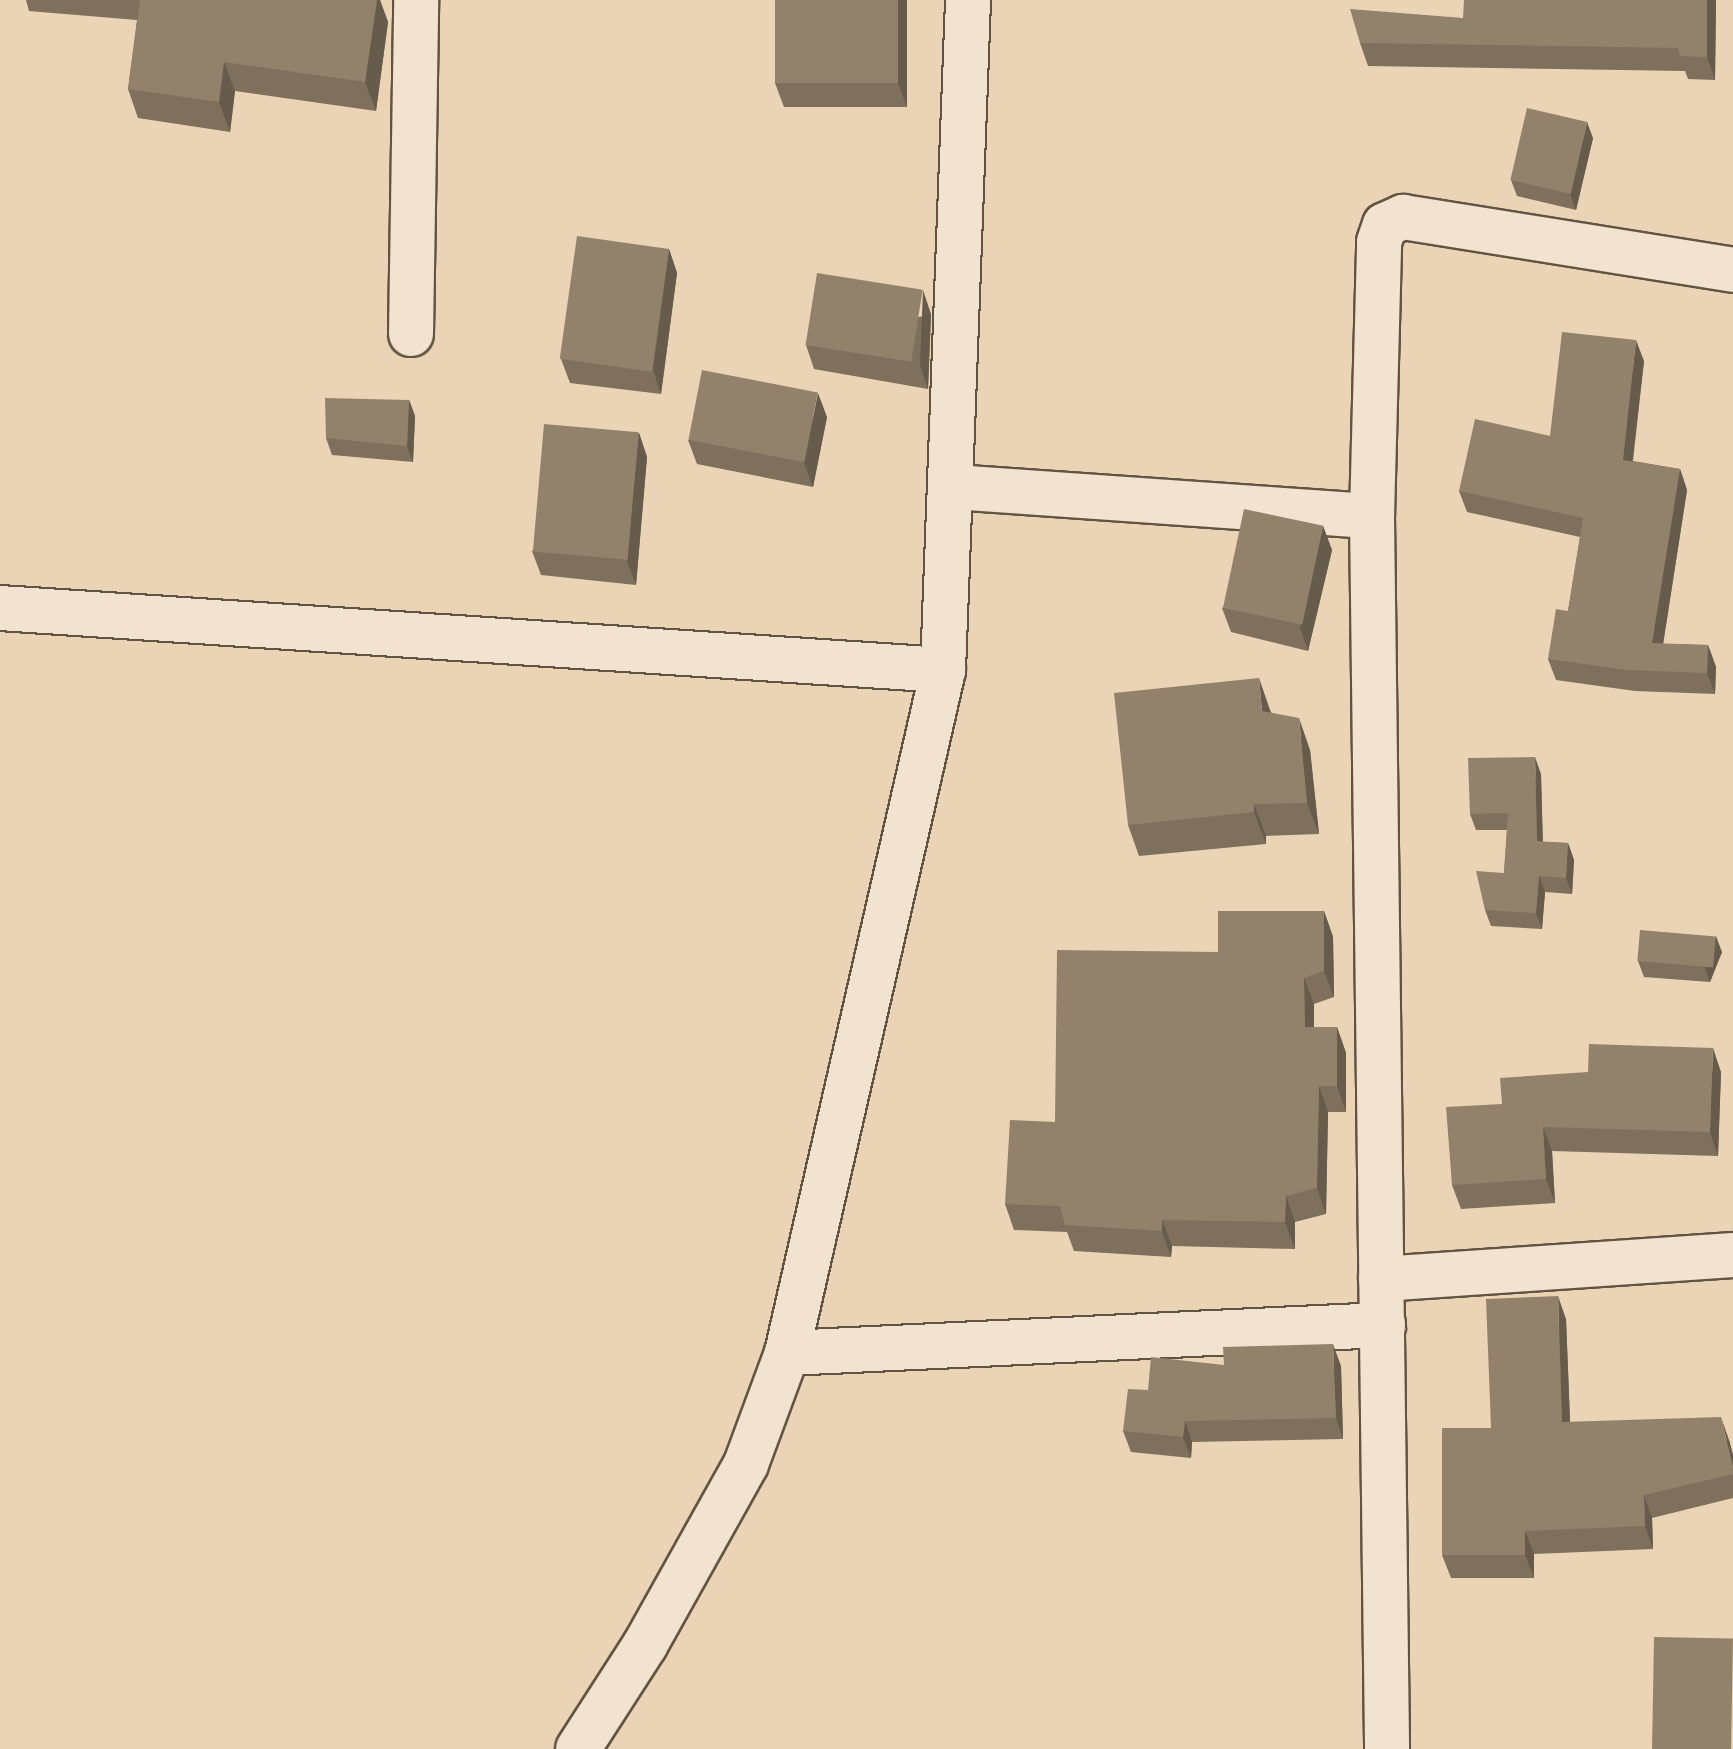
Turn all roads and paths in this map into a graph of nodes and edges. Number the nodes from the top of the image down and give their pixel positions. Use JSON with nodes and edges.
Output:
{"nodes":[{"id":1,"x":416,"y":0,"type":"edge"},
{"id":2,"x":968,"y":0,"type":"edge"},
{"id":3,"x":1733,"y":270,"type":"edge"},
{"id":4,"x":411,"y":334,"type":"dead end"},
{"id":5,"x":954,"y":487,"type":"junction"},
{"id":6,"x":1372,"y":516,"type":"junction"},
{"id":7,"x":0,"y":608,"type":"edge"},
{"id":8,"x":943,"y":670,"type":"junction"},
{"id":9,"x":1733,"y":1255,"type":"edge"},
{"id":10,"x":1381,"y":1279,"type":"junction"},
{"id":11,"x":1383,"y":1325,"type":"junction"},
{"id":12,"x":787,"y":1353,"type":"junction"},
{"id":13,"x":578,"y":1749,"type":"edge"},
{"id":14,"x":1387,"y":1749,"type":"edge"}],
"edges":[{"from":1,"to":4,"type":"street"},
{"from":2,"to":5,"type":"street"},
{"from":3,"to":6,"type":"street"},
{"from":5,"to":6,"type":"street"},
{"from":5,"to":8,"type":"street"},
{"from":6,"to":10,"type":"street"},
{"from":7,"to":8,"type":"street"},
{"from":8,"to":12,"type":"street"},
{"from":9,"to":10,"type":"street"},
{"from":10,"to":11,"type":"street"},
{"from":11,"to":12,"type":"street"},
{"from":11,"to":14,"type":"street"},
{"from":12,"to":13,"type":"street"}]}
